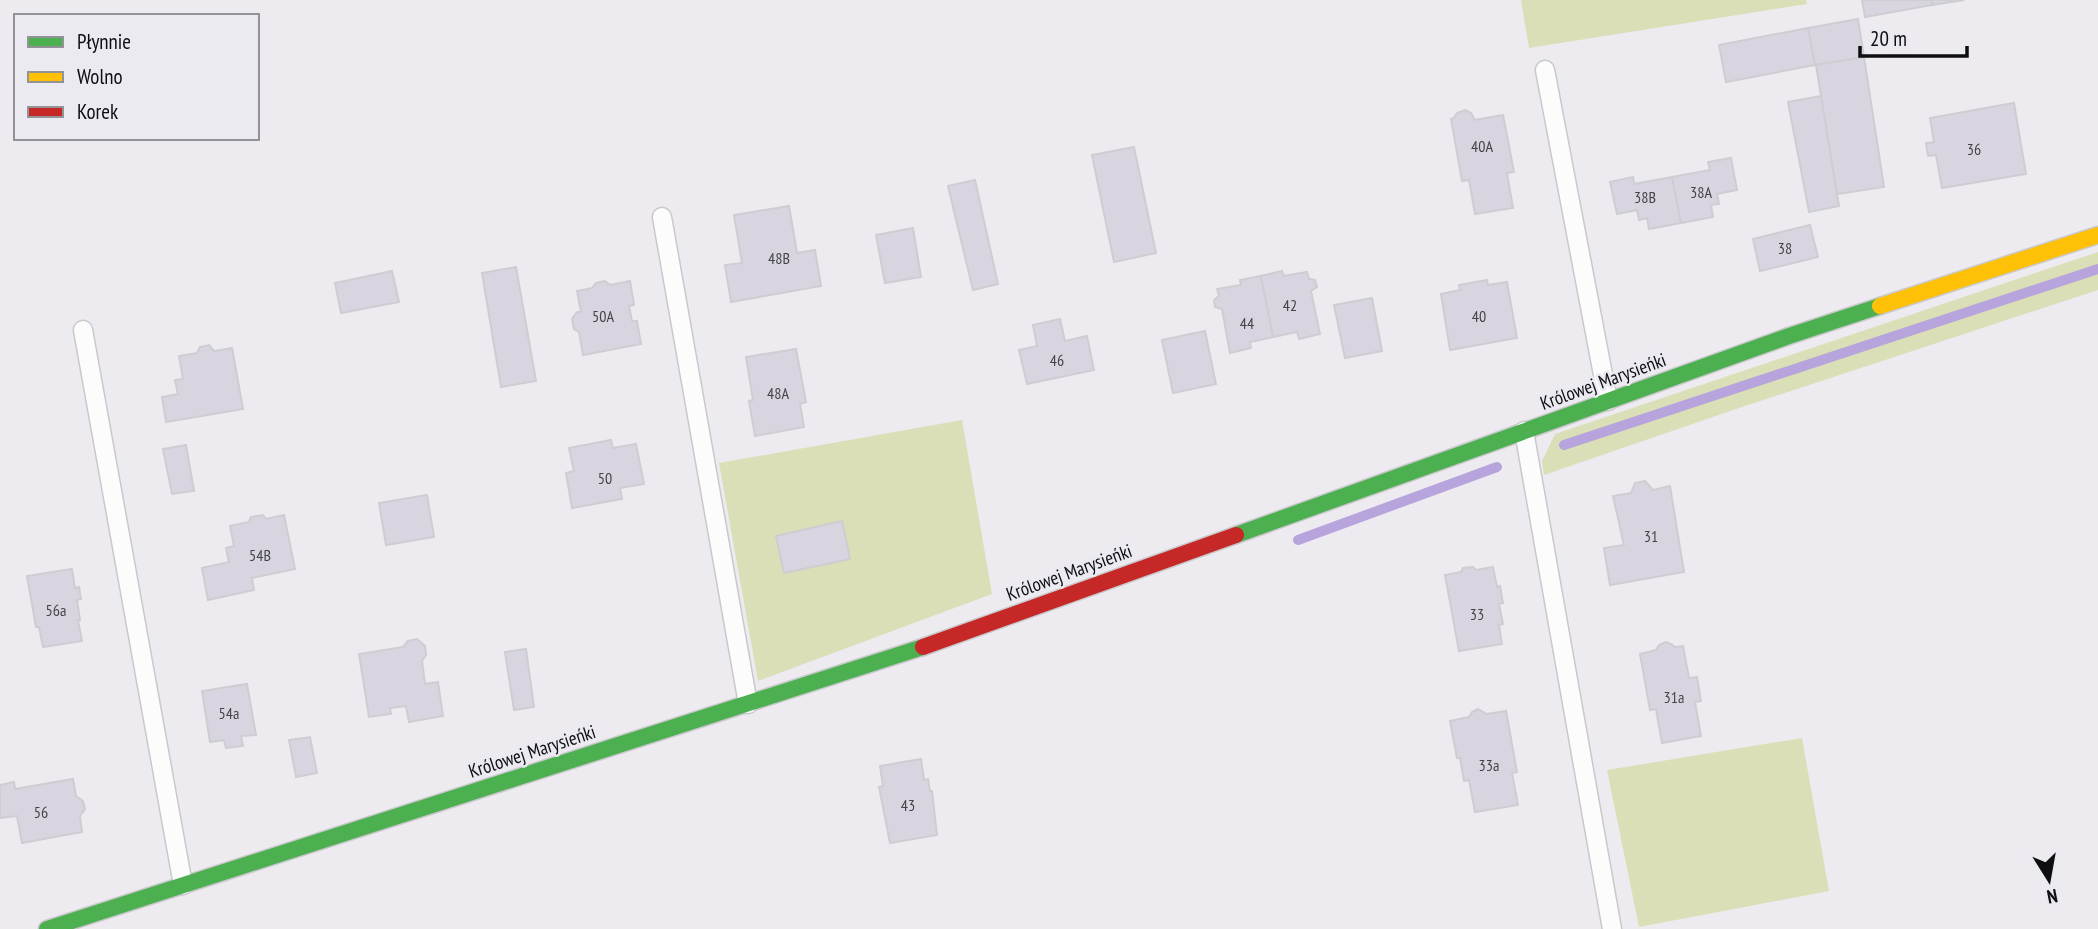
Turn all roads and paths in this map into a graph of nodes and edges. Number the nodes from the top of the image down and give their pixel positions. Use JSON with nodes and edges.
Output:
{"nodes":[{"id":1,"x":1545,"y":70,"type":"dead end"},
{"id":2,"x":662,"y":217,"type":"dead end"},
{"id":3,"x":2098,"y":235,"type":"edge"},
{"id":4,"x":83,"y":330,"type":"dead end"},
{"id":5,"x":1608,"y":401,"type":"junction"},
{"id":6,"x":1524,"y":431,"type":"junction"},
{"id":7,"x":748,"y":704,"type":"junction"},
{"id":8,"x":183,"y":885,"type":"junction"},
{"id":9,"x":47,"y":929,"type":"edge"},
{"id":10,"x":1612,"y":929,"type":"edge"}],
"edges":[{"from":1,"to":5,"type":"lane"},
{"from":2,"to":7,"type":"lane"},
{"from":3,"to":5,"type":"street","name":"Królowej Marysieńki"},
{"from":4,"to":8,"type":"lane"},
{"from":5,"to":6,"type":"street","name":"Królowej Marysieńki"},
{"from":6,"to":7,"type":"street","name":"Królowej Marysieńki"},
{"from":6,"to":10,"type":"lane"},
{"from":7,"to":8,"type":"street","name":"Królowej Marysieńki"},
{"from":8,"to":9,"type":"street","name":"Królowej Marysieńki"}]}
